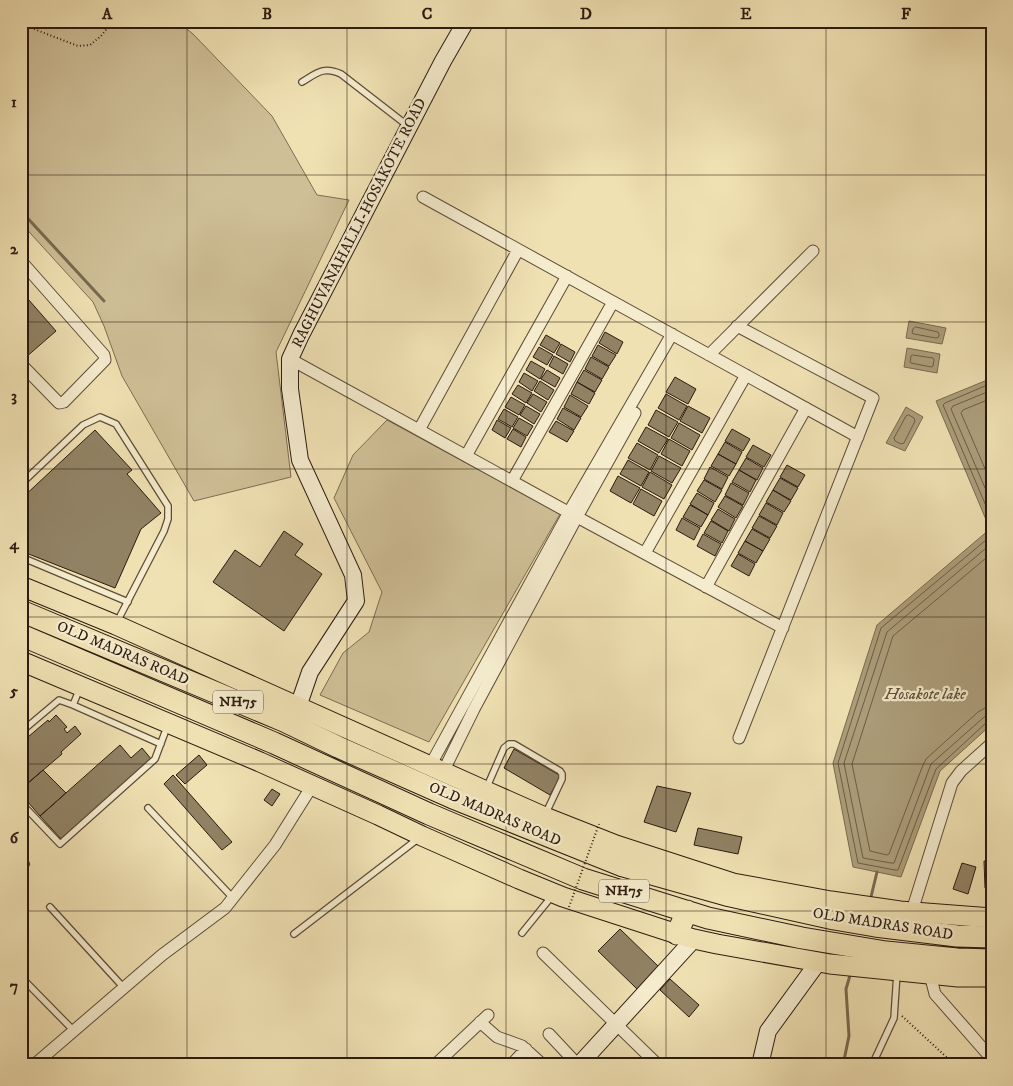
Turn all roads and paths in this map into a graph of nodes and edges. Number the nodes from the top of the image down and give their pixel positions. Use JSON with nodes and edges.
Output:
{"nodes":[{"id":1,"x":113,"y":21,"type":"edge"},
{"id":2,"x":466,"y":21,"type":"edge"},
{"id":3,"x":21,"y":24,"type":"edge"},
{"id":4,"x":302,"y":82,"type":"dead end"},
{"id":5,"x":409,"y":126,"type":"junction"},
{"id":6,"x":423,"y":197,"type":"dead end"},
{"id":7,"x":518,"y":250,"type":"junction"},
{"id":8,"x":813,"y":251,"type":"dead end"},
{"id":9,"x":21,"y":261,"type":"edge"},
{"id":10,"x":566,"y":276,"type":"junction"},
{"id":11,"x":613,"y":302,"type":"junction"},
{"id":12,"x":737,"y":326,"type":"junction"},
{"id":13,"x":675,"y":336,"type":"junction"},
{"id":14,"x":709,"y":354,"type":"junction"},
{"id":15,"x":290,"y":359,"type":"junction"},
{"id":16,"x":21,"y":364,"type":"edge"},
{"id":17,"x":746,"y":375,"type":"junction"},
{"id":18,"x":806,"y":408,"type":"junction"},
{"id":19,"x":419,"y":430,"type":"junction"},
{"id":20,"x":858,"y":437,"type":"junction"},
{"id":21,"x":466,"y":456,"type":"junction"},
{"id":22,"x":512,"y":481,"type":"junction"},
{"id":23,"x":21,"y":484,"type":"edge"},
{"id":24,"x":573,"y":515,"type":"junction"},
{"id":25,"x":645,"y":553,"type":"junction"},
{"id":26,"x":21,"y":557,"type":"edge"},
{"id":27,"x":21,"y":586,"type":"edge"},
{"id":28,"x":706,"y":587,"type":"junction"},
{"id":29,"x":128,"y":602,"type":"junction"},
{"id":30,"x":21,"y":611,"type":"edge"},
{"id":31,"x":116,"y":625,"type":"junction"},
{"id":32,"x":783,"y":628,"type":"junction"},
{"id":33,"x":21,"y":635,"type":"edge"},
{"id":34,"x":21,"y":661,"type":"edge"},
{"id":35,"x":81,"y":686,"type":"junction"},
{"id":36,"x":73,"y":705,"type":"junction"},
{"id":37,"x":298,"y":707,"type":"junction"},
{"id":38,"x":169,"y":723,"type":"junction"},
{"id":39,"x":21,"y":732,"type":"edge"},
{"id":40,"x":739,"y":738,"type":"dead end"},
{"id":41,"x":992,"y":743,"type":"edge"},
{"id":42,"x":161,"y":744,"type":"junction"},
{"id":43,"x":437,"y":769,"type":"junction"},
{"id":44,"x":312,"y":786,"type":"junction"},
{"id":45,"x":486,"y":791,"type":"junction"},
{"id":46,"x":21,"y":802,"type":"edge"},
{"id":47,"x":148,"y":808,"type":"dead end"},
{"id":48,"x":545,"y":817,"type":"junction"},
{"id":49,"x":599,"y":824,"type":"dead end"},
{"id":50,"x":427,"y":828,"type":"junction"},
{"id":51,"x":612,"y":853,"type":"junction"},
{"id":52,"x":554,"y":893,"type":"junction"},
{"id":53,"x":233,"y":898,"type":"junction"},
{"id":54,"x":50,"y":907,"type":"dead end"},
{"id":55,"x":569,"y":907,"type":"dead end"},
{"id":56,"x":687,"y":911,"type":"junction"},
{"id":57,"x":901,"y":917,"type":"junction"},
{"id":58,"x":992,"y":918,"type":"edge"},
{"id":59,"x":522,"y":933,"type":"dead end"},
{"id":60,"x":294,"y":934,"type":"dead end"},
{"id":61,"x":686,"y":937,"type":"junction"},
{"id":62,"x":992,"y":937,"type":"edge"},
{"id":63,"x":543,"y":953,"type":"dead end"},
{"id":64,"x":825,"y":956,"type":"junction"},
{"id":65,"x":992,"y":960,"type":"edge"},
{"id":66,"x":890,"y":964,"type":"junction"},
{"id":67,"x":930,"y":974,"type":"junction"},
{"id":68,"x":992,"y":977,"type":"edge"},
{"id":69,"x":21,"y":978,"type":"edge"},
{"id":70,"x":124,"y":988,"type":"junction"},
{"id":71,"x":895,"y":1009,"type":"junction"},
{"id":72,"x":616,"y":1025,"type":"junction"},
{"id":73,"x":74,"y":1031,"type":"junction"},
{"id":74,"x":549,"y":1034,"type":"dead end"},
{"id":75,"x":526,"y":1049,"type":"junction"},
{"id":76,"x":992,"y":1059,"type":"edge"},
{"id":77,"x":874,"y":1061,"type":"dead end"},
{"id":78,"x":34,"y":1065,"type":"edge"},
{"id":79,"x":435,"y":1065,"type":"edge"},
{"id":80,"x":510,"y":1065,"type":"edge"},
{"id":81,"x":543,"y":1065,"type":"edge"},
{"id":82,"x":578,"y":1065,"type":"edge"},
{"id":83,"x":658,"y":1065,"type":"edge"},
{"id":84,"x":760,"y":1065,"type":"edge"},
{"id":85,"x":955,"y":1065,"type":"edge"}],
"edges":[{"from":1,"to":3,"type":"path"},
{"from":2,"to":5,"type":"main road","name":"RAGHUVANAHALLI-HOSAKOTE ROAD"},
{"from":4,"to":5,"type":"lane"},
{"from":5,"to":15,"type":"main road","name":"RAGHUVANAHALLI-HOSAKOTE ROAD"},
{"from":6,"to":7,"type":"street"},
{"from":7,"to":10,"type":"street"},
{"from":7,"to":19,"type":"street"},
{"from":8,"to":12,"type":"street"},
{"from":9,"to":16,"type":"street"},
{"from":10,"to":11,"type":"street"},
{"from":10,"to":21,"type":"street"},
{"from":11,"to":13,"type":"street"},
{"from":11,"to":22,"type":"street"},
{"from":12,"to":14,"type":"street"},
{"from":12,"to":20,"type":"street"},
{"from":13,"to":14,"type":"street"},
{"from":13,"to":24,"type":"street"},
{"from":14,"to":17,"type":"street"},
{"from":15,"to":19,"type":"street"},
{"from":15,"to":37,"type":"main road","name":"RAGHUVANAHALLI-HOSAKOTE ROAD"},
{"from":17,"to":18,"type":"street"},
{"from":17,"to":25,"type":"street"},
{"from":18,"to":20,"type":"street"},
{"from":18,"to":28,"type":"street"},
{"from":19,"to":21,"type":"street"},
{"from":20,"to":32,"type":"street"},
{"from":21,"to":22,"type":"street"},
{"from":22,"to":24,"type":"street"},
{"from":23,"to":29,"type":"lane"},
{"from":24,"to":25,"type":"street"},
{"from":24,"to":43,"type":"street"},
{"from":25,"to":28,"type":"street"},
{"from":26,"to":29,"type":"lane"},
{"from":27,"to":31,"type":"main road"},
{"from":28,"to":32,"type":"street"},
{"from":29,"to":31,"type":"lane"},
{"from":30,"to":51,"type":"highway","name":"OLD MADRAS ROAD","number":"NH75"},
{"from":31,"to":37,"type":"main road"},
{"from":32,"to":40,"type":"street"},
{"from":33,"to":50,"type":"highway","number":"NH75"},
{"from":34,"to":35,"type":"main road"},
{"from":35,"to":36,"type":"lane"},
{"from":35,"to":38,"type":"main road"},
{"from":36,"to":39,"type":"lane"},
{"from":36,"to":42,"type":"lane"},
{"from":37,"to":43,"type":"main road"},
{"from":38,"to":42,"type":"lane"},
{"from":38,"to":44,"type":"main road"},
{"from":41,"to":57,"type":"street"},
{"from":42,"to":46,"type":"lane"},
{"from":43,"to":45,"type":"main road"},
{"from":44,"to":50,"type":"main road"},
{"from":44,"to":53,"type":"street"},
{"from":45,"to":48,"type":"main road"},
{"from":45,"to":48,"type":"lane"},
{"from":47,"to":53,"type":"lane"},
{"from":48,"to":51,"type":"main road"},
{"from":49,"to":55,"type":"path","bridge":true},
{"from":50,"to":52,"type":"main road"},
{"from":50,"to":56,"type":"highway","name":"OLD MADRAS ROAD","number":"NH75"},
{"from":50,"to":60,"type":"lane"},
{"from":51,"to":57,"type":"highway","name":"OLD MADRAS ROAD","number":"NH75"},
{"from":52,"to":59,"type":"lane"},
{"from":52,"to":61,"type":"main road"},
{"from":53,"to":70,"type":"street"},
{"from":54,"to":70,"type":"lane"},
{"from":56,"to":61,"type":"highway"},
{"from":56,"to":64,"type":"highway","name":"OLD MADRAS ROAD","number":"NH75"},
{"from":57,"to":58,"type":"main road"},
{"from":57,"to":62,"type":"highway","name":"OLD MADRAS ROAD","number":"NH75"},
{"from":61,"to":64,"type":"main road"},
{"from":61,"to":72,"type":"main road"},
{"from":63,"to":72,"type":"street"},
{"from":64,"to":66,"type":"highway","name":"OLD MADRAS ROAD","number":"NH75"},
{"from":64,"to":84,"type":"main road"},
{"from":65,"to":66,"type":"highway","name":"OLD MADRAS ROAD","number":"NH75"},
{"from":66,"to":67,"type":"main road"},
{"from":66,"to":71,"type":"lane"},
{"from":67,"to":68,"type":"main road"},
{"from":67,"to":76,"type":"street"},
{"from":69,"to":73,"type":"lane"},
{"from":70,"to":73,"type":"street"},
{"from":71,"to":77,"type":"lane"},
{"from":71,"to":85,"type":"path"},
{"from":72,"to":82,"type":"main road"},
{"from":72,"to":83,"type":"street"},
{"from":73,"to":78,"type":"street"},
{"from":74,"to":82,"type":"street"},
{"from":75,"to":79,"type":"street"},
{"from":75,"to":80,"type":"street"},
{"from":75,"to":81,"type":"street"}]}
